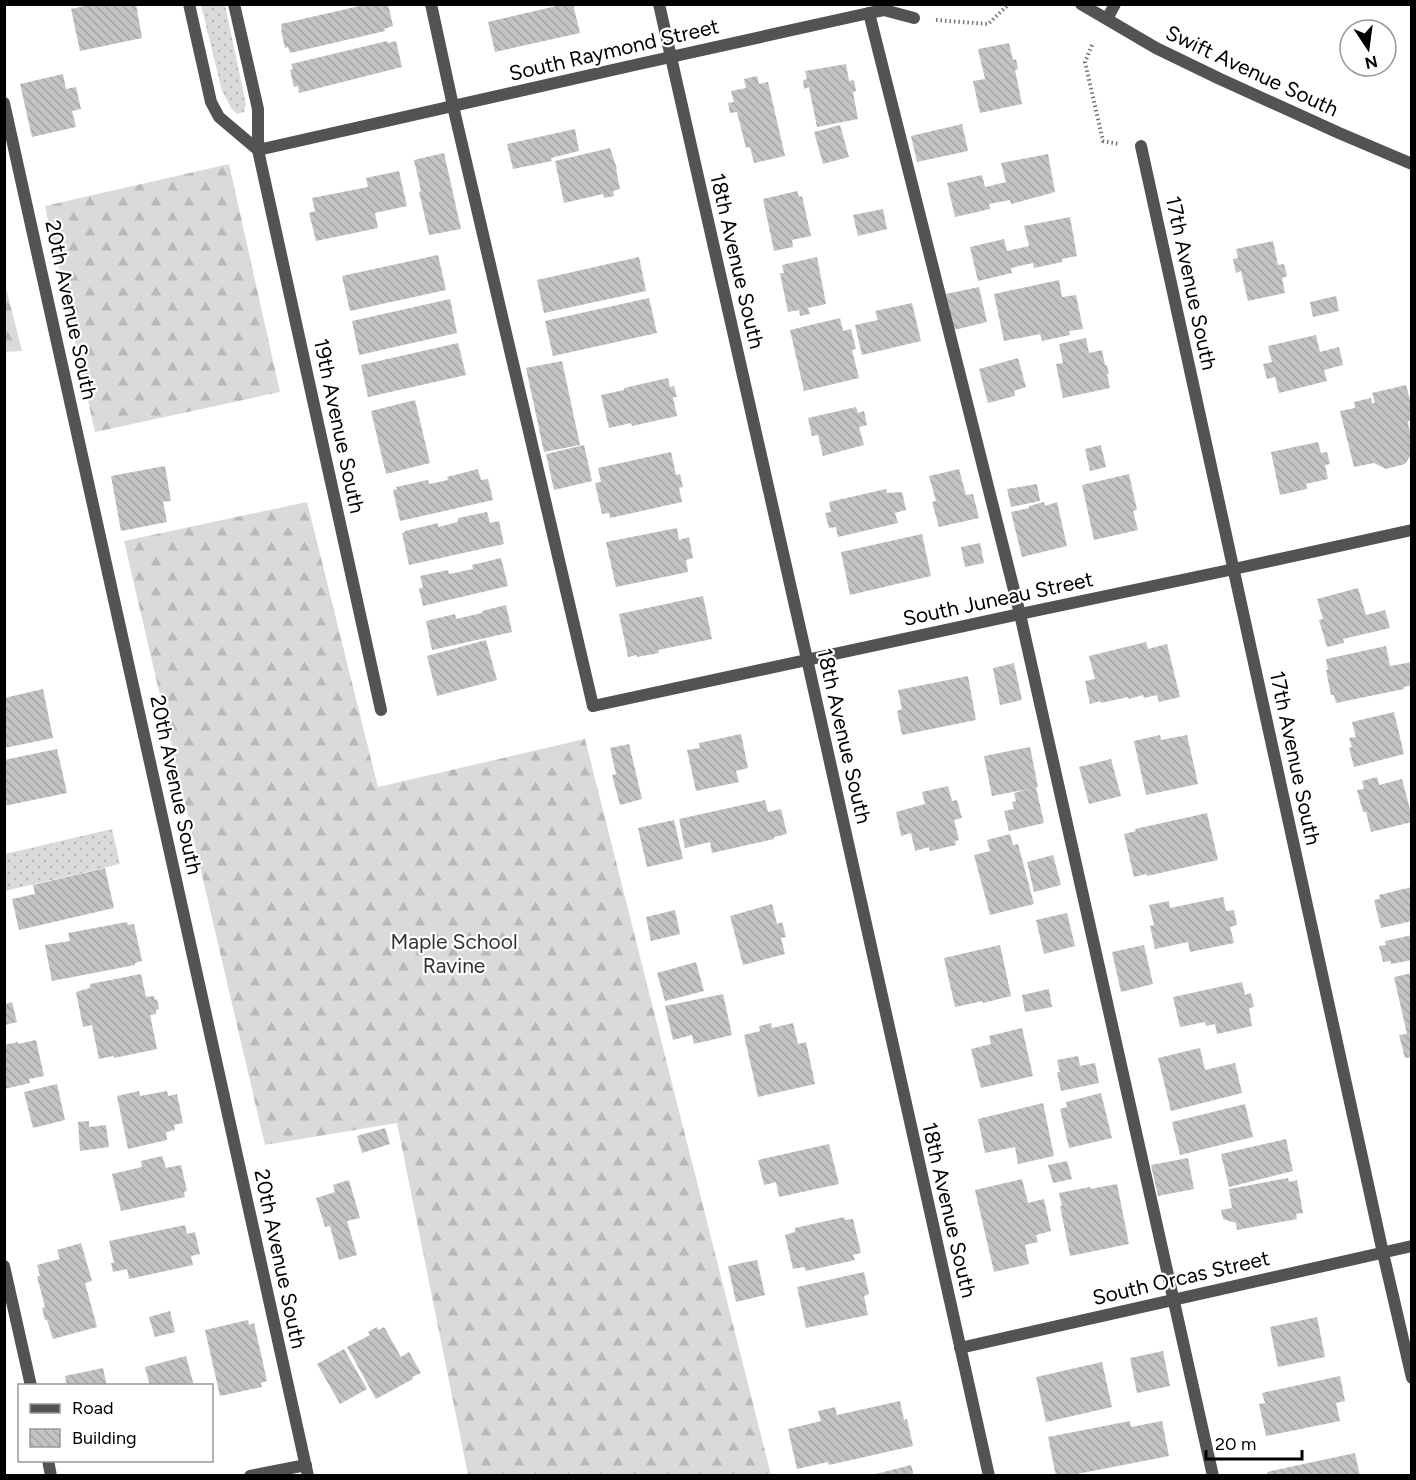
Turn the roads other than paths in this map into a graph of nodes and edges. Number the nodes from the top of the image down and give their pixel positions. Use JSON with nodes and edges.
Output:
{"nodes":[{"id":1,"x":189,"y":4,"type":"edge"},
{"id":2,"x":234,"y":4,"type":"edge"},
{"id":3,"x":431,"y":4,"type":"edge"},
{"id":4,"x":658,"y":4,"type":"edge"},
{"id":5,"x":1081,"y":4,"type":"edge"},
{"id":6,"x":1115,"y":4,"type":"edge"},
{"id":7,"x":869,"y":13,"type":"junction"},
{"id":8,"x":914,"y":18,"type":"road end"},
{"id":9,"x":1107,"y":19,"type":"junction"},
{"id":10,"x":670,"y":57,"type":"junction"},
{"id":11,"x":4,"y":102,"type":"edge"},
{"id":12,"x":453,"y":106,"type":"junction"},
{"id":13,"x":1141,"y":146,"type":"dead end"},
{"id":14,"x":258,"y":150,"type":"junction"},
{"id":15,"x":1412,"y":164,"type":"edge"},
{"id":16,"x":1412,"y":530,"type":"edge"},
{"id":17,"x":1234,"y":569,"type":"junction"},
{"id":18,"x":1020,"y":614,"type":"junction"},
{"id":19,"x":807,"y":659,"type":"junction"},
{"id":20,"x":381,"y":711,"type":"dead end"},
{"id":21,"x":1412,"y":1246,"type":"edge"},
{"id":22,"x":1383,"y":1252,"type":"junction"},
{"id":23,"x":4,"y":1266,"type":"edge"},
{"id":24,"x":1174,"y":1300,"type":"junction"},
{"id":25,"x":960,"y":1348,"type":"junction"},
{"id":26,"x":1412,"y":1378,"type":"edge"},
{"id":27,"x":31,"y":1384,"type":"edge"},
{"id":28,"x":307,"y":1470,"type":"edge"},
{"id":29,"x":250,"y":1476,"type":"edge"},
{"id":30,"x":989,"y":1476,"type":"edge"},
{"id":31,"x":1213,"y":1476,"type":"edge"}],
"edges":[{"from":1,"to":14,"type":"street"},
{"from":2,"to":14,"type":"street","name":"19th Avenue South"},
{"from":3,"to":12,"type":"street"},
{"from":4,"to":10,"type":"street","name":"18th Avenue South"},
{"from":5,"to":9,"type":"street","name":"Swift Avenue South"},
{"from":6,"to":9,"type":"street"},
{"from":7,"to":8,"type":"street","name":"South Raymond Street"},
{"from":7,"to":10,"type":"street","name":"South Raymond Street"},
{"from":7,"to":18,"type":"street"},
{"from":9,"to":15,"type":"street","name":"Swift Avenue South"},
{"from":10,"to":12,"type":"street","name":"South Raymond Street"},
{"from":10,"to":19,"type":"street","name":"18th Avenue South"},
{"from":11,"to":28,"type":"street","name":"20th Avenue South"},
{"from":12,"to":14,"type":"street","name":"South Raymond Street"},
{"from":12,"to":19,"type":"street","name":"South Juneau Street"},
{"from":13,"to":17,"type":"street","name":"17th Avenue South"},
{"from":14,"to":20,"type":"street","name":"19th Avenue South"},
{"from":16,"to":17,"type":"street","name":"South Juneau Street"},
{"from":17,"to":18,"type":"street","name":"South Juneau Street"},
{"from":17,"to":22,"type":"street","name":"17th Avenue South"},
{"from":18,"to":19,"type":"street","name":"South Juneau Street"},
{"from":18,"to":24,"type":"street"},
{"from":19,"to":25,"type":"street","name":"18th Avenue South"},
{"from":21,"to":22,"type":"street","name":"South Orcas Street"},
{"from":22,"to":24,"type":"street","name":"South Orcas Street"},
{"from":22,"to":26,"type":"street","name":"17th Avenue South"},
{"from":23,"to":27,"type":"street"},
{"from":24,"to":25,"type":"street","name":"South Orcas Street"},
{"from":24,"to":31,"type":"street"},
{"from":25,"to":30,"type":"street","name":"18th Avenue South"},
{"from":28,"to":29,"type":"street"}]}
